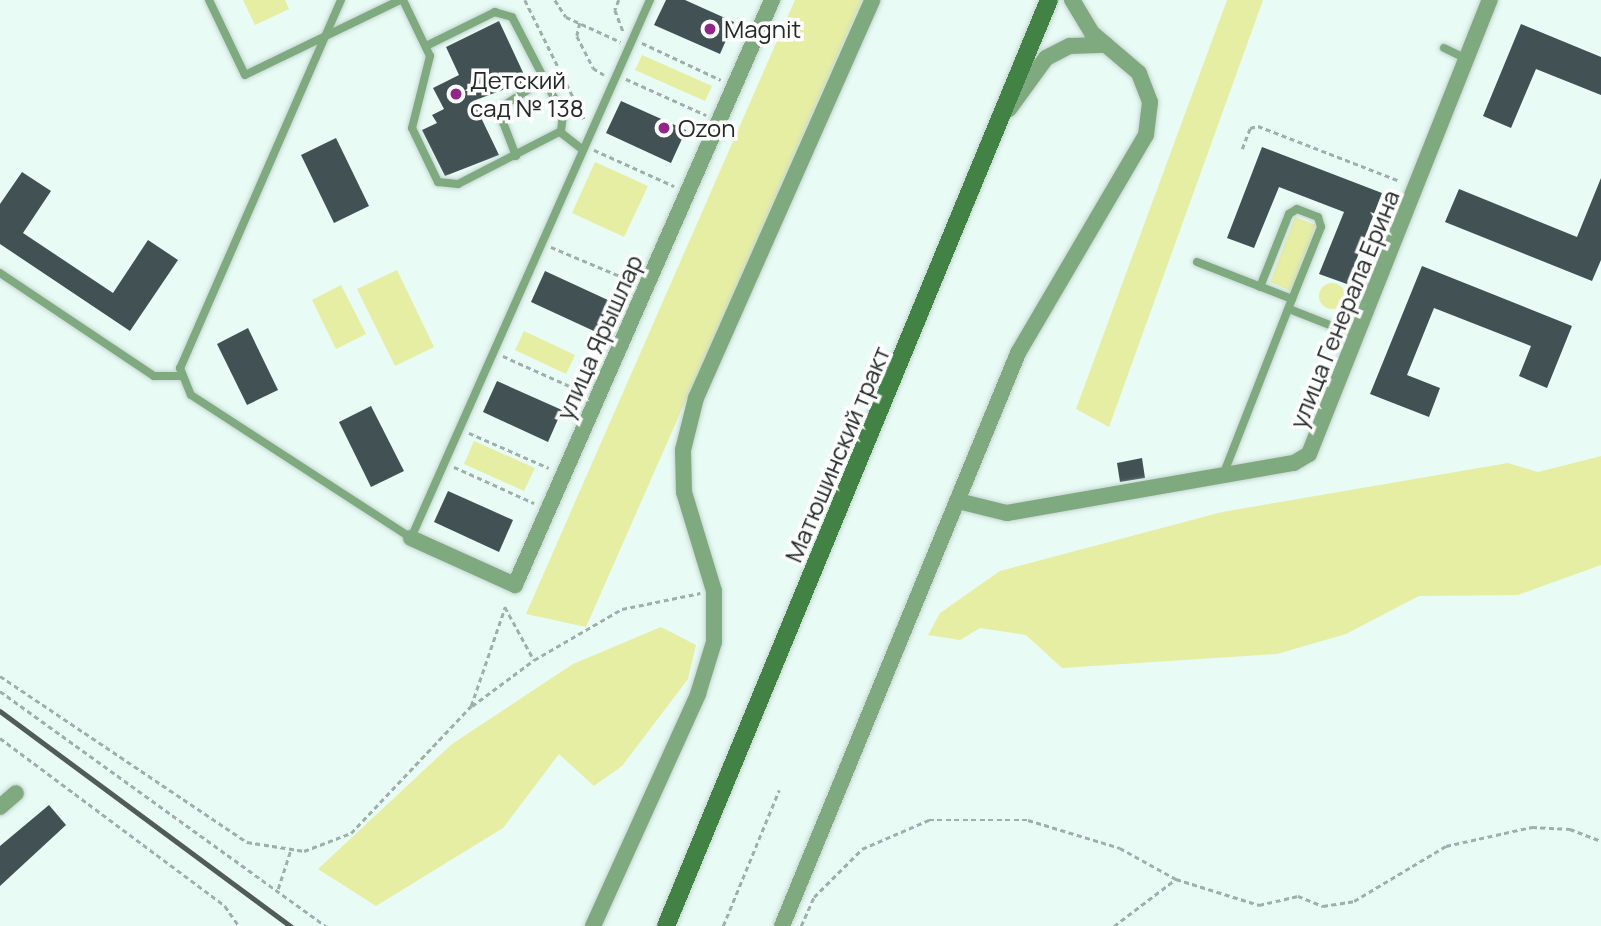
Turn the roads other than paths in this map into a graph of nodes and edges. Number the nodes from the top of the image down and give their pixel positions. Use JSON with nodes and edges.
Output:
{"nodes":[{"id":1,"x":209,"y":0,"type":"edge"},
{"id":2,"x":341,"y":0,"type":"edge"},
{"id":3,"x":402,"y":0,"type":"edge"},
{"id":4,"x":650,"y":0,"type":"edge"},
{"id":5,"x":872,"y":0,"type":"edge"},
{"id":6,"x":1049,"y":0,"type":"edge"},
{"id":7,"x":1072,"y":0,"type":"edge"},
{"id":8,"x":1490,"y":0,"type":"edge"},
{"id":9,"x":769,"y":1,"type":"edge"},
{"id":10,"x":324,"y":37,"type":"junction"},
{"id":11,"x":1106,"y":45,"type":"junction"},
{"id":12,"x":426,"y":46,"type":"junction"},
{"id":13,"x":1444,"y":48,"type":"dead end"},
{"id":14,"x":1467,"y":59,"type":"junction"},
{"id":15,"x":545,"y":79,"type":"junction"},
{"id":16,"x":999,"y":126,"type":"junction"},
{"id":17,"x":560,"y":132,"type":"junction"},
{"id":18,"x":584,"y":148,"type":"junction"},
{"id":19,"x":516,"y":156,"type":"junction"},
{"id":20,"x":1197,"y":262,"type":"dead end"},
{"id":21,"x":0,"y":274,"type":"edge"},
{"id":22,"x":1261,"y":287,"type":"junction"},
{"id":23,"x":1292,"y":299,"type":"junction"},
{"id":24,"x":1289,"y":309,"type":"junction"},
{"id":25,"x":1358,"y":336,"type":"junction"},
{"id":26,"x":181,"y":376,"type":"junction"},
{"id":27,"x":1223,"y":475,"type":"junction"},
{"id":28,"x":958,"y":501,"type":"junction"},
{"id":29,"x":411,"y":538,"type":"junction"},
{"id":30,"x":16,"y":793,"type":"dead end"},
{"id":31,"x":0,"y":807,"type":"edge"},
{"id":32,"x":593,"y":926,"type":"edge"},
{"id":33,"x":666,"y":926,"type":"edge"},
{"id":34,"x":782,"y":926,"type":"edge"}],
"edges":[{"from":1,"to":10,"type":"lane"},
{"from":2,"to":10,"type":"lane"},
{"from":3,"to":10,"type":"lane"},
{"from":3,"to":12,"type":"lane"},
{"from":4,"to":18,"type":"lane"},
{"from":5,"to":32,"type":"street"},
{"from":6,"to":16,"type":"main road","name":"Матюшинский тракт"},
{"from":7,"to":11,"type":"street"},
{"from":8,"to":14,"type":"street","name":"улица Генерала Ерина"},
{"from":9,"to":29,"type":"street","name":"улица Ярышлар"},
{"from":10,"to":26,"type":"lane"},
{"from":11,"to":16,"type":"street"},
{"from":11,"to":28,"type":"street"},
{"from":12,"to":15,"type":"lane"},
{"from":12,"to":19,"type":"lane"},
{"from":13,"to":14,"type":"lane"},
{"from":14,"to":25,"type":"street","name":"улица Генерала Ерина"},
{"from":15,"to":17,"type":"lane"},
{"from":15,"to":19,"type":"lane"},
{"from":16,"to":33,"type":"main road","name":"Матюшинский тракт"},
{"from":17,"to":18,"type":"lane"},
{"from":17,"to":19,"type":"lane"},
{"from":18,"to":29,"type":"lane"},
{"from":20,"to":22,"type":"lane"},
{"from":21,"to":26,"type":"lane"},
{"from":22,"to":23,"type":"lane"},
{"from":22,"to":23,"type":"lane"},
{"from":23,"to":24,"type":"lane"},
{"from":24,"to":25,"type":"lane"},
{"from":24,"to":27,"type":"lane"},
{"from":25,"to":27,"type":"street","name":"улица Генерала Ерина"},
{"from":26,"to":29,"type":"lane"},
{"from":27,"to":28,"type":"street","name":"улица Генерала Ерина"},
{"from":28,"to":34,"type":"street"},
{"from":30,"to":31,"type":"street"}]}
